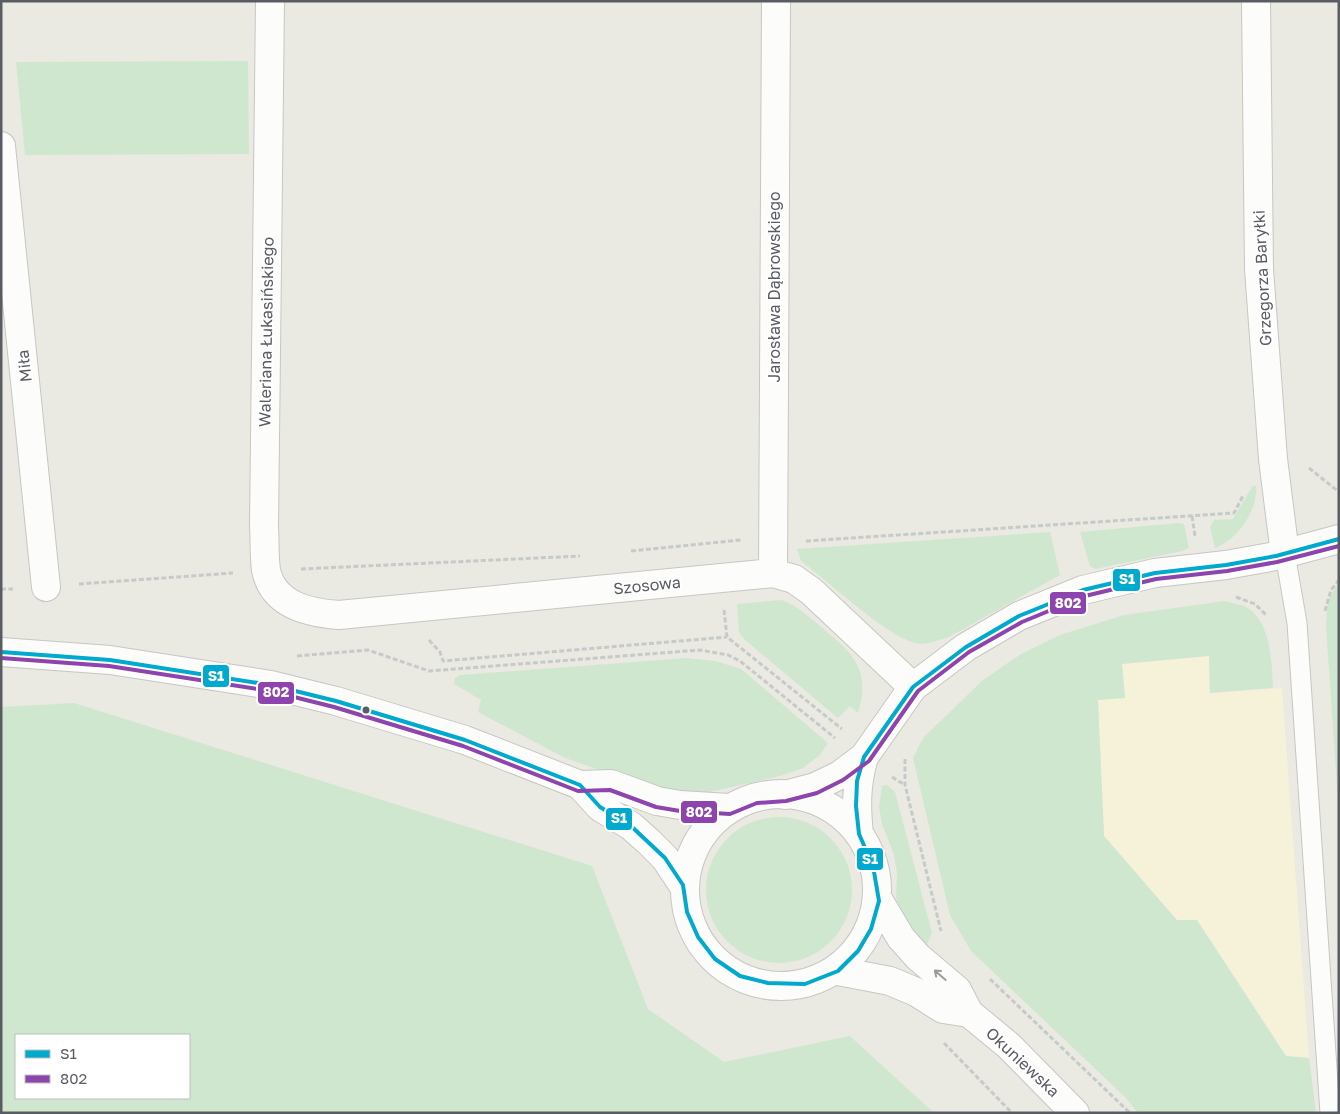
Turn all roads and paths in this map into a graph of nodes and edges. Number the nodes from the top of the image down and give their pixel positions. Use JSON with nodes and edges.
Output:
{"nodes":[{"id":1,"x":270,"y":1,"type":"edge"},
{"id":2,"x":776,"y":1,"type":"edge"},
{"id":3,"x":1256,"y":1,"type":"edge"},
{"id":4,"x":1,"y":146,"type":"edge"},
{"id":5,"x":1246,"y":490,"type":"dead end"},
{"id":6,"x":772,"y":526,"type":"junction"},
{"id":7,"x":1339,"y":539,"type":"edge"},
{"id":8,"x":717,"y":542,"type":"junction"},
{"id":9,"x":624,"y":552,"type":"dead end"},
{"id":10,"x":1285,"y":554,"type":"junction"},
{"id":11,"x":586,"y":556,"type":"dead end"},
{"id":12,"x":266,"y":571,"type":"junction"},
{"id":13,"x":773,"y":573,"type":"junction"},
{"id":14,"x":222,"y":574,"type":"junction"},
{"id":15,"x":230,"y":577,"type":"dead end"},
{"id":16,"x":720,"y":578,"type":"junction"},
{"id":17,"x":46,"y":587,"type":"junction"},
{"id":18,"x":1,"y":589,"type":"edge"},
{"id":19,"x":1229,"y":595,"type":"dead end"},
{"id":20,"x":339,"y":615,"type":"joint"},
{"id":21,"x":1269,"y":622,"type":"dead end"},
{"id":22,"x":423,"y":636,"type":"dead end"},
{"id":23,"x":727,"y":637,"type":"junction"},
{"id":24,"x":1,"y":652,"type":"edge"},
{"id":25,"x":290,"y":656,"type":"dead end"},
{"id":26,"x":913,"y":687,"type":"junction"},
{"id":27,"x":842,"y":729,"type":"dead end"},
{"id":28,"x":836,"y":740,"type":"dead end"},
{"id":29,"x":905,"y":749,"type":"dead end"},
{"id":30,"x":864,"y":757,"type":"junction"},
{"id":31,"x":580,"y":785,"type":"junction"},
{"id":32,"x":785,"y":795,"type":"junction"},
{"id":33,"x":729,"y":808,"type":"junction"},
{"id":34,"x":859,"y":834,"type":"junction"},
{"id":35,"x":683,"y":885,"type":"junction"},
{"id":36,"x":879,"y":901,"type":"junction"},
{"id":37,"x":943,"y":938,"type":"dead end"},
{"id":38,"x":838,"y":971,"type":"junction"},
{"id":39,"x":988,"y":977,"type":"dead end"},
{"id":40,"x":969,"y":1013,"type":"junction"},
{"id":41,"x":1075,"y":1113,"type":"edge"},
{"id":42,"x":1130,"y":1113,"type":"edge"},
{"id":43,"x":1330,"y":1113,"type":"edge"}],
"edges":[{"from":1,"to":12,"type":"street","name":"Waleriana Łukasińskiego"},
{"from":2,"to":6,"type":"street","name":"Jarosława Dąbrowskiego"},
{"from":3,"to":10,"type":"street","name":"Grzegorza Baryłki"},
{"from":4,"to":17,"type":"street","name":"Miła"},
{"from":5,"to":6,"type":"path"},
{"from":6,"to":8,"type":"path"},
{"from":6,"to":13,"type":"street","name":"Jarosława Dąbrowskiego"},
{"from":7,"to":10,"type":"street"},
{"from":8,"to":9,"type":"path"},
{"from":8,"to":16,"type":"path"},
{"from":10,"to":26,"type":"street"},
{"from":10,"to":43,"type":"lane"},
{"from":11,"to":12,"type":"path"},
{"from":12,"to":14,"type":"path"},
{"from":12,"to":20,"type":"street","name":"Waleriana Łukasińskiego"},
{"from":13,"to":16,"type":"street","name":"Szosowa"},
{"from":13,"to":26,"type":"street","name":"Szosowa"},
{"from":14,"to":15,"type":"path"},
{"from":14,"to":17,"type":"path"},
{"from":16,"to":20,"type":"street","name":"Szosowa"},
{"from":16,"to":23,"type":"path"},
{"from":17,"to":18,"type":"path"},
{"from":19,"to":21,"type":"path"},
{"from":22,"to":23,"type":"path"},
{"from":23,"to":27,"type":"path"},
{"from":24,"to":31,"type":"street"},
{"from":25,"to":28,"type":"path"},
{"from":26,"to":30,"type":"street"},
{"from":29,"to":37,"type":"path"},
{"from":30,"to":32,"type":"street"},
{"from":30,"to":34,"type":"street"},
{"from":31,"to":33,"type":"street"},
{"from":31,"to":35,"type":"street"},
{"from":32,"to":33,"type":"street"},
{"from":32,"to":34,"type":"street"},
{"from":33,"to":35,"type":"street"},
{"from":34,"to":36,"type":"street"},
{"from":35,"to":38,"type":"street"},
{"from":36,"to":38,"type":"street"},
{"from":40,"to":36,"type":"street","name":"Okuniewska","one_way":true},
{"from":38,"to":40,"type":"street"},
{"from":39,"to":42,"type":"path"},
{"from":40,"to":41,"type":"street","name":"Okuniewska"}]}
